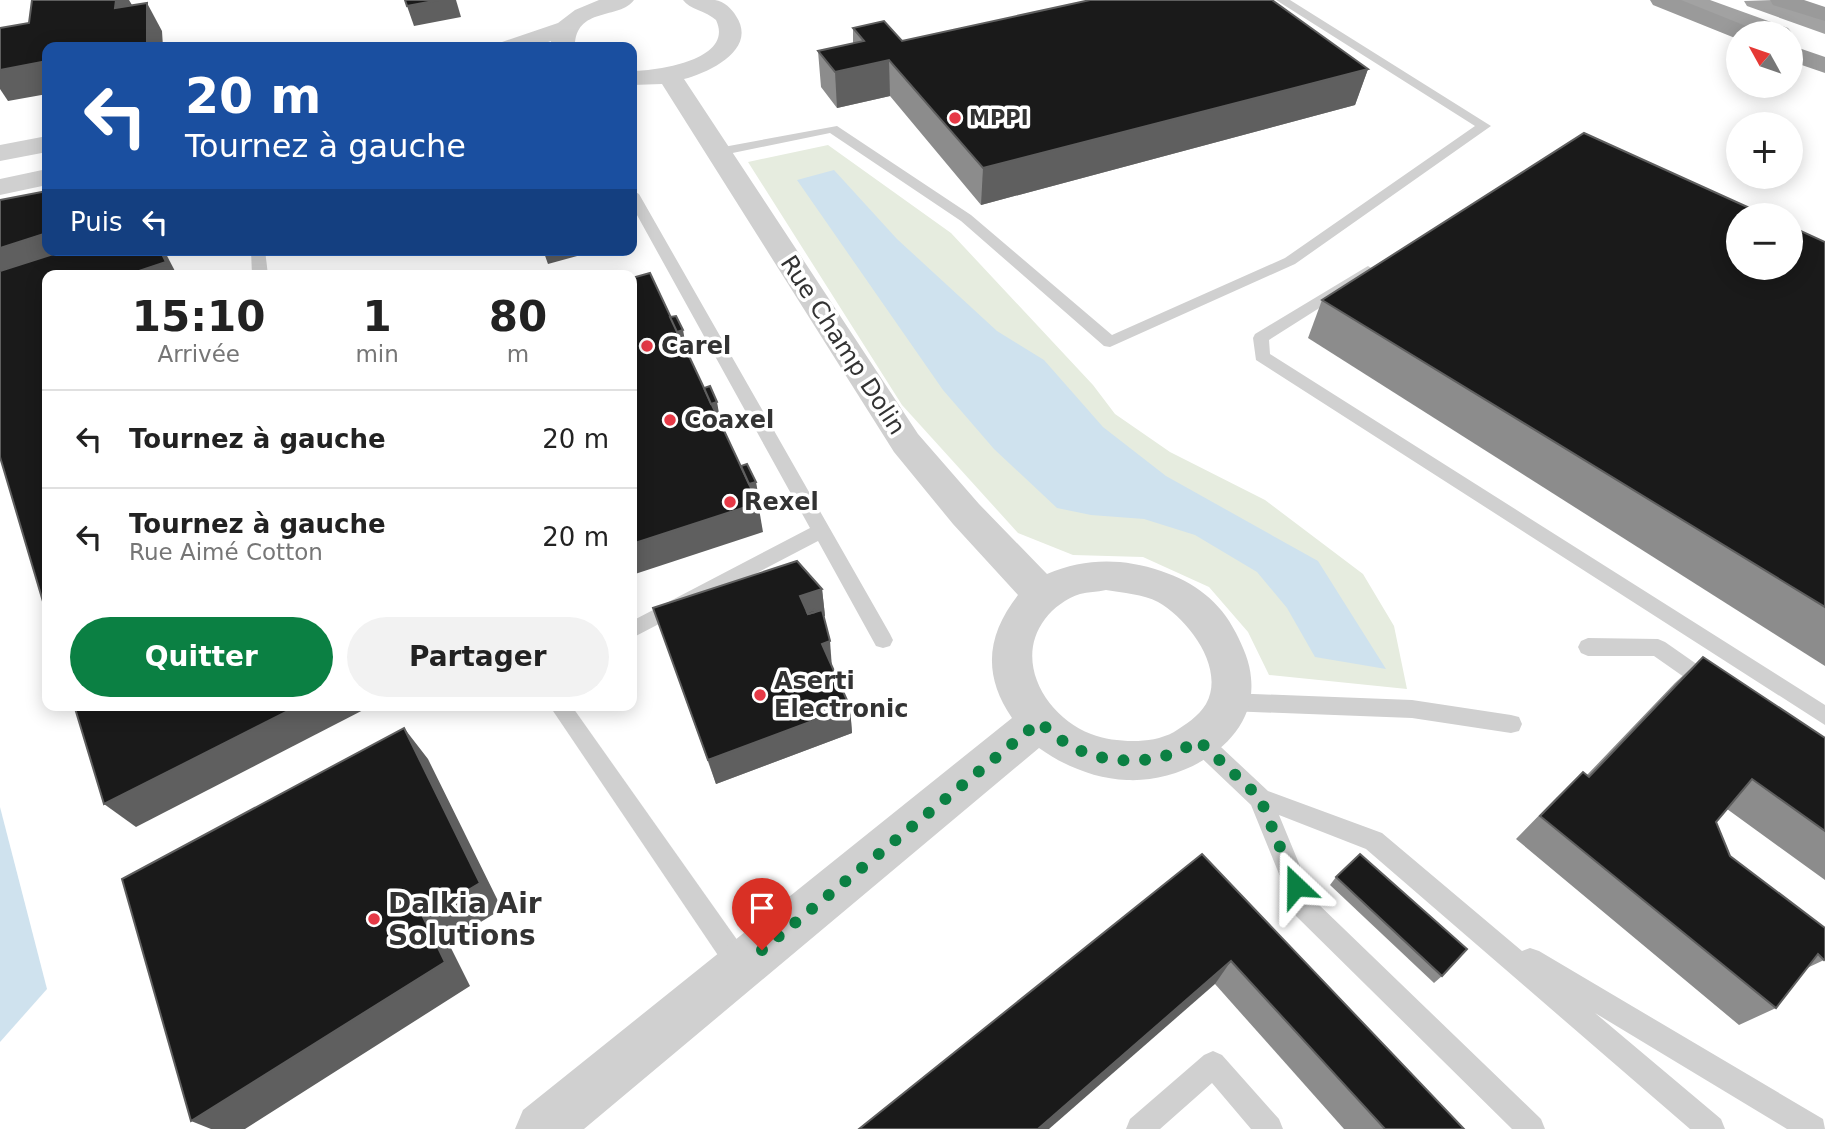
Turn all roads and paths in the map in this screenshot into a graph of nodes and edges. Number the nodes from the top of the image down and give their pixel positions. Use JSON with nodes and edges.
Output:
{"nodes":[{"id":1,"x":623,"y":0,"type":"edge"},
{"id":2,"x":694,"y":0,"type":"edge"},
{"id":3,"x":1282,"y":0,"type":"edge"},
{"id":4,"x":1661,"y":0,"type":"edge"},
{"id":5,"x":1688,"y":0,"type":"edge"},
{"id":6,"x":1751,"y":0,"type":"edge"},
{"id":7,"x":1781,"y":0,"type":"edge"},
{"id":8,"x":1825,"y":15,"type":"edge"},
{"id":9,"x":1747,"y":21,"type":"edge"},
{"id":10,"x":1726,"y":26,"type":"edge"},
{"id":11,"x":1825,"y":26,"type":"edge"},
{"id":12,"x":565,"y":38,"type":"edge"},
{"id":13,"x":541,"y":42,"type":"edge"},
{"id":14,"x":1803,"y":42,"type":"edge"},
{"id":15,"x":1825,"y":50,"type":"edge"},
{"id":16,"x":1803,"y":57,"type":"edge"},
{"id":17,"x":1825,"y":66,"type":"edge"},
{"id":18,"x":669,"y":76,"type":"junction"},
{"id":19,"x":637,"y":78,"type":"edge"},
{"id":20,"x":42,"y":145,"type":"edge"},
{"id":21,"x":718,"y":152,"type":"junction"},
{"id":22,"x":0,"y":153,"type":"edge"},
{"id":23,"x":42,"y":178,"type":"edge"},
{"id":24,"x":0,"y":187,"type":"edge"},
{"id":25,"x":637,"y":203,"type":"edge"},
{"id":26,"x":1378,"y":265,"type":"edge"},
{"id":27,"x":821,"y":531,"type":"junction"},
{"id":28,"x":1043,"y":595,"type":"junction"},
{"id":29,"x":637,"y":627,"type":"edge"},
{"id":30,"x":883,"y":640,"type":"dead end"},
{"id":31,"x":1588,"y":647,"type":"dead end"},
{"id":32,"x":1725,"y":694,"type":"edge"},
{"id":33,"x":1228,"y":702,"type":"junction"},
{"id":34,"x":563,"y":711,"type":"edge"},
{"id":35,"x":1825,"y":716,"type":"edge"},
{"id":36,"x":1039,"y":722,"type":"junction"},
{"id":37,"x":1511,"y":724,"type":"dead end"},
{"id":38,"x":1198,"y":740,"type":"junction"},
{"id":39,"x":1260,"y":798,"type":"junction"},
{"id":40,"x":1483,"y":933,"type":"junction"},
{"id":41,"x":741,"y":967,"type":"junction"},
{"id":42,"x":542,"y":1129,"type":"edge"},
{"id":43,"x":1140,"y":1129,"type":"edge"},
{"id":44,"x":1269,"y":1129,"type":"edge"},
{"id":45,"x":1531,"y":1129,"type":"edge"},
{"id":46,"x":1711,"y":1129,"type":"edge"},
{"id":47,"x":1813,"y":1129,"type":"edge"}],
"edges":[{"from":1,"to":12,"type":"street"},
{"from":2,"to":18,"type":"street"},
{"from":3,"to":21,"type":"lane"},
{"from":4,"to":10,"type":"highway"},
{"from":5,"to":9,"type":"highway"},
{"from":6,"to":11,"type":"highway"},
{"from":7,"to":8,"type":"highway"},
{"from":12,"to":13,"type":"street"},
{"from":14,"to":15,"type":"highway"},
{"from":16,"to":17,"type":"highway"},
{"from":18,"to":19,"type":"street"},
{"from":18,"to":21,"type":"street","name":"Rue Champ Dolin"},
{"from":20,"to":22,"type":"street"},
{"from":21,"to":28,"type":"street","name":"Rue Champ Dolin"},
{"from":23,"to":24,"type":"street"},
{"from":25,"to":27,"type":"lane"},
{"from":26,"to":35,"type":"lane"},
{"from":27,"to":29,"type":"lane"},
{"from":27,"to":30,"type":"lane"},
{"from":28,"to":33,"type":"street"},
{"from":28,"to":36,"type":"street"},
{"from":31,"to":32,"type":"lane"},
{"from":33,"to":37,"type":"lane"},
{"from":33,"to":38,"type":"street"},
{"from":34,"to":41,"type":"lane"},
{"from":36,"to":38,"type":"street"},
{"from":36,"to":41,"type":"street"},
{"from":38,"to":39,"type":"lane"},
{"from":39,"to":40,"type":"lane"},
{"from":39,"to":45,"type":"lane"},
{"from":40,"to":46,"type":"lane"},
{"from":40,"to":47,"type":"lane"},
{"from":41,"to":42,"type":"street"},
{"from":43,"to":44,"type":"lane"}]}
